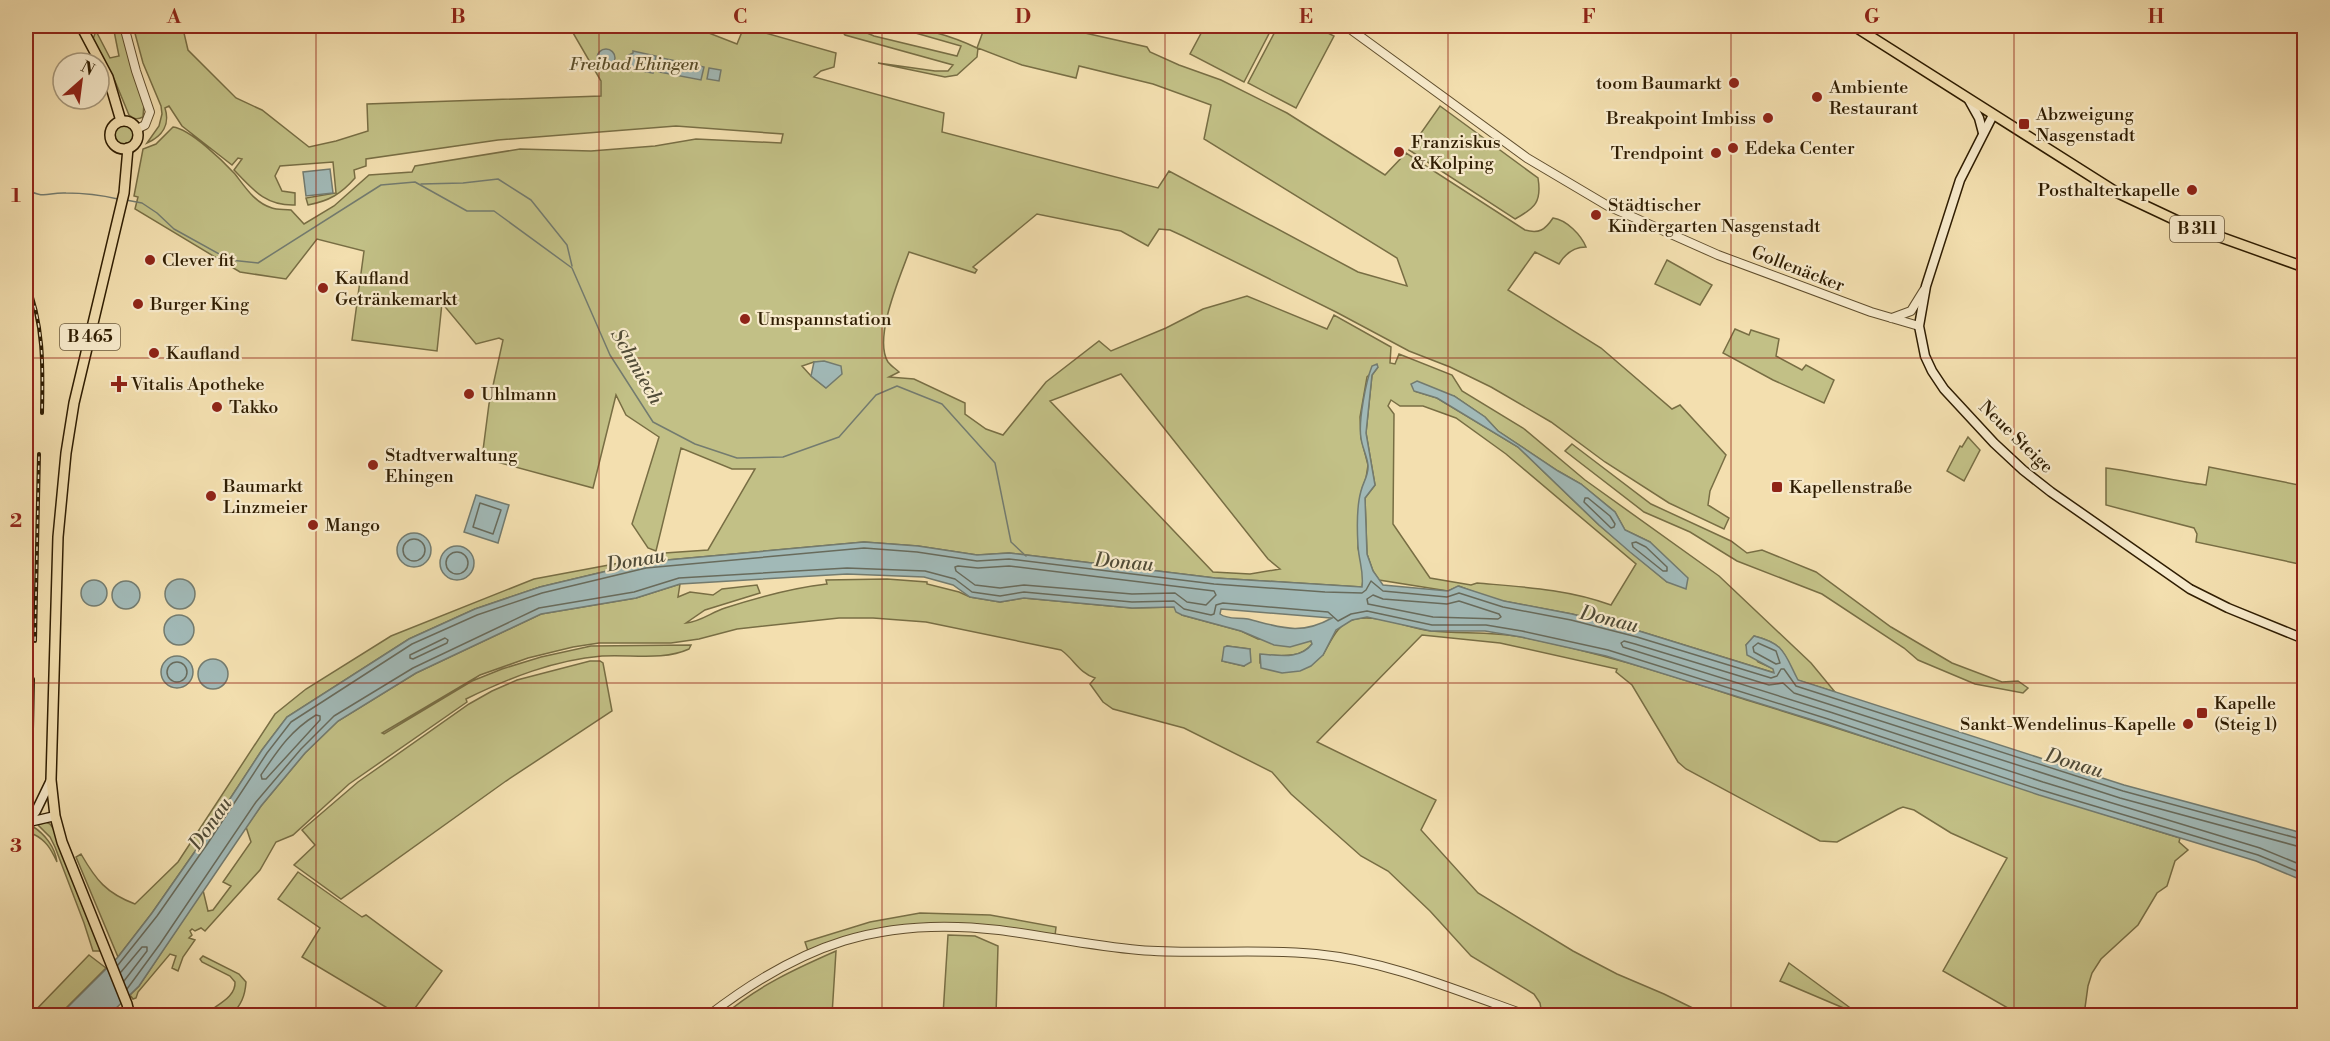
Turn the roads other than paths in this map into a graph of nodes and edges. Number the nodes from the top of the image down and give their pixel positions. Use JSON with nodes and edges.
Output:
{"nodes":[{"id":1,"x":124,"y":26,"type":"edge"},
{"id":2,"x":1346,"y":26,"type":"edge"},
{"id":3,"x":1854,"y":26,"type":"edge"},
{"id":4,"x":83,"y":29,"type":"edge"},
{"id":5,"x":1969,"y":100,"type":"junction"},
{"id":6,"x":1993,"y":115,"type":"junction"},
{"id":7,"x":121,"y":121,"type":"junction"},
{"id":8,"x":137,"y":129,"type":"junction"},
{"id":9,"x":1983,"y":133,"type":"junction"},
{"id":10,"x":128,"y":148,"type":"junction"},
{"id":11,"x":2304,"y":267,"type":"edge"},
{"id":12,"x":1926,"y":286,"type":"junction"},
{"id":13,"x":1890,"y":319,"type":"junction"},
{"id":14,"x":1919,"y":326,"type":"junction"},
{"id":15,"x":2304,"y":639,"type":"edge"},
{"id":16,"x":51,"y":780,"type":"junction"},
{"id":17,"x":36,"y":811,"type":"junction"},
{"id":18,"x":55,"y":813,"type":"junction"},
{"id":19,"x":27,"y":823,"type":"edge"},
{"id":20,"x":130,"y":1016,"type":"edge"},
{"id":21,"x":708,"y":1016,"type":"edge"},
{"id":22,"x":1529,"y":1016,"type":"edge"}],
"edges":[{"from":1,"to":8,"type":"street"},
{"from":2,"to":13,"type":"street","name":"Gollenäcker"},
{"from":3,"to":5,"type":"main road","number":"B 311"},
{"from":4,"to":7,"type":"main road"},
{"from":5,"to":6,"type":"main road","number":"B 311"},
{"from":5,"to":9,"type":"main road"},
{"from":6,"to":9,"type":"main road","name":"Neue Steige"},
{"from":6,"to":11,"type":"main road","number":"B 311"},
{"from":7,"to":8,"type":"main road"},
{"from":7,"to":10,"type":"main road"},
{"from":8,"to":10,"type":"main road"},
{"from":9,"to":12,"type":"main road","name":"Neue Steige"},
{"from":10,"to":16,"type":"main road","number":"B 465"},
{"from":12,"to":13,"type":"street"},
{"from":12,"to":14,"type":"main road","name":"Neue Steige"},
{"from":13,"to":14,"type":"street","name":"Gollenäcker"},
{"from":14,"to":15,"type":"main road","name":"Neue Steige"},
{"from":16,"to":17,"type":"main road"},
{"from":16,"to":18,"type":"main road","number":"B 465"},
{"from":17,"to":18,"type":"main road"},
{"from":17,"to":19,"type":"main road"},
{"from":18,"to":19,"type":"main road"},
{"from":18,"to":20,"type":"main road","number":"B 465"},
{"from":21,"to":22,"type":"street"}]}
